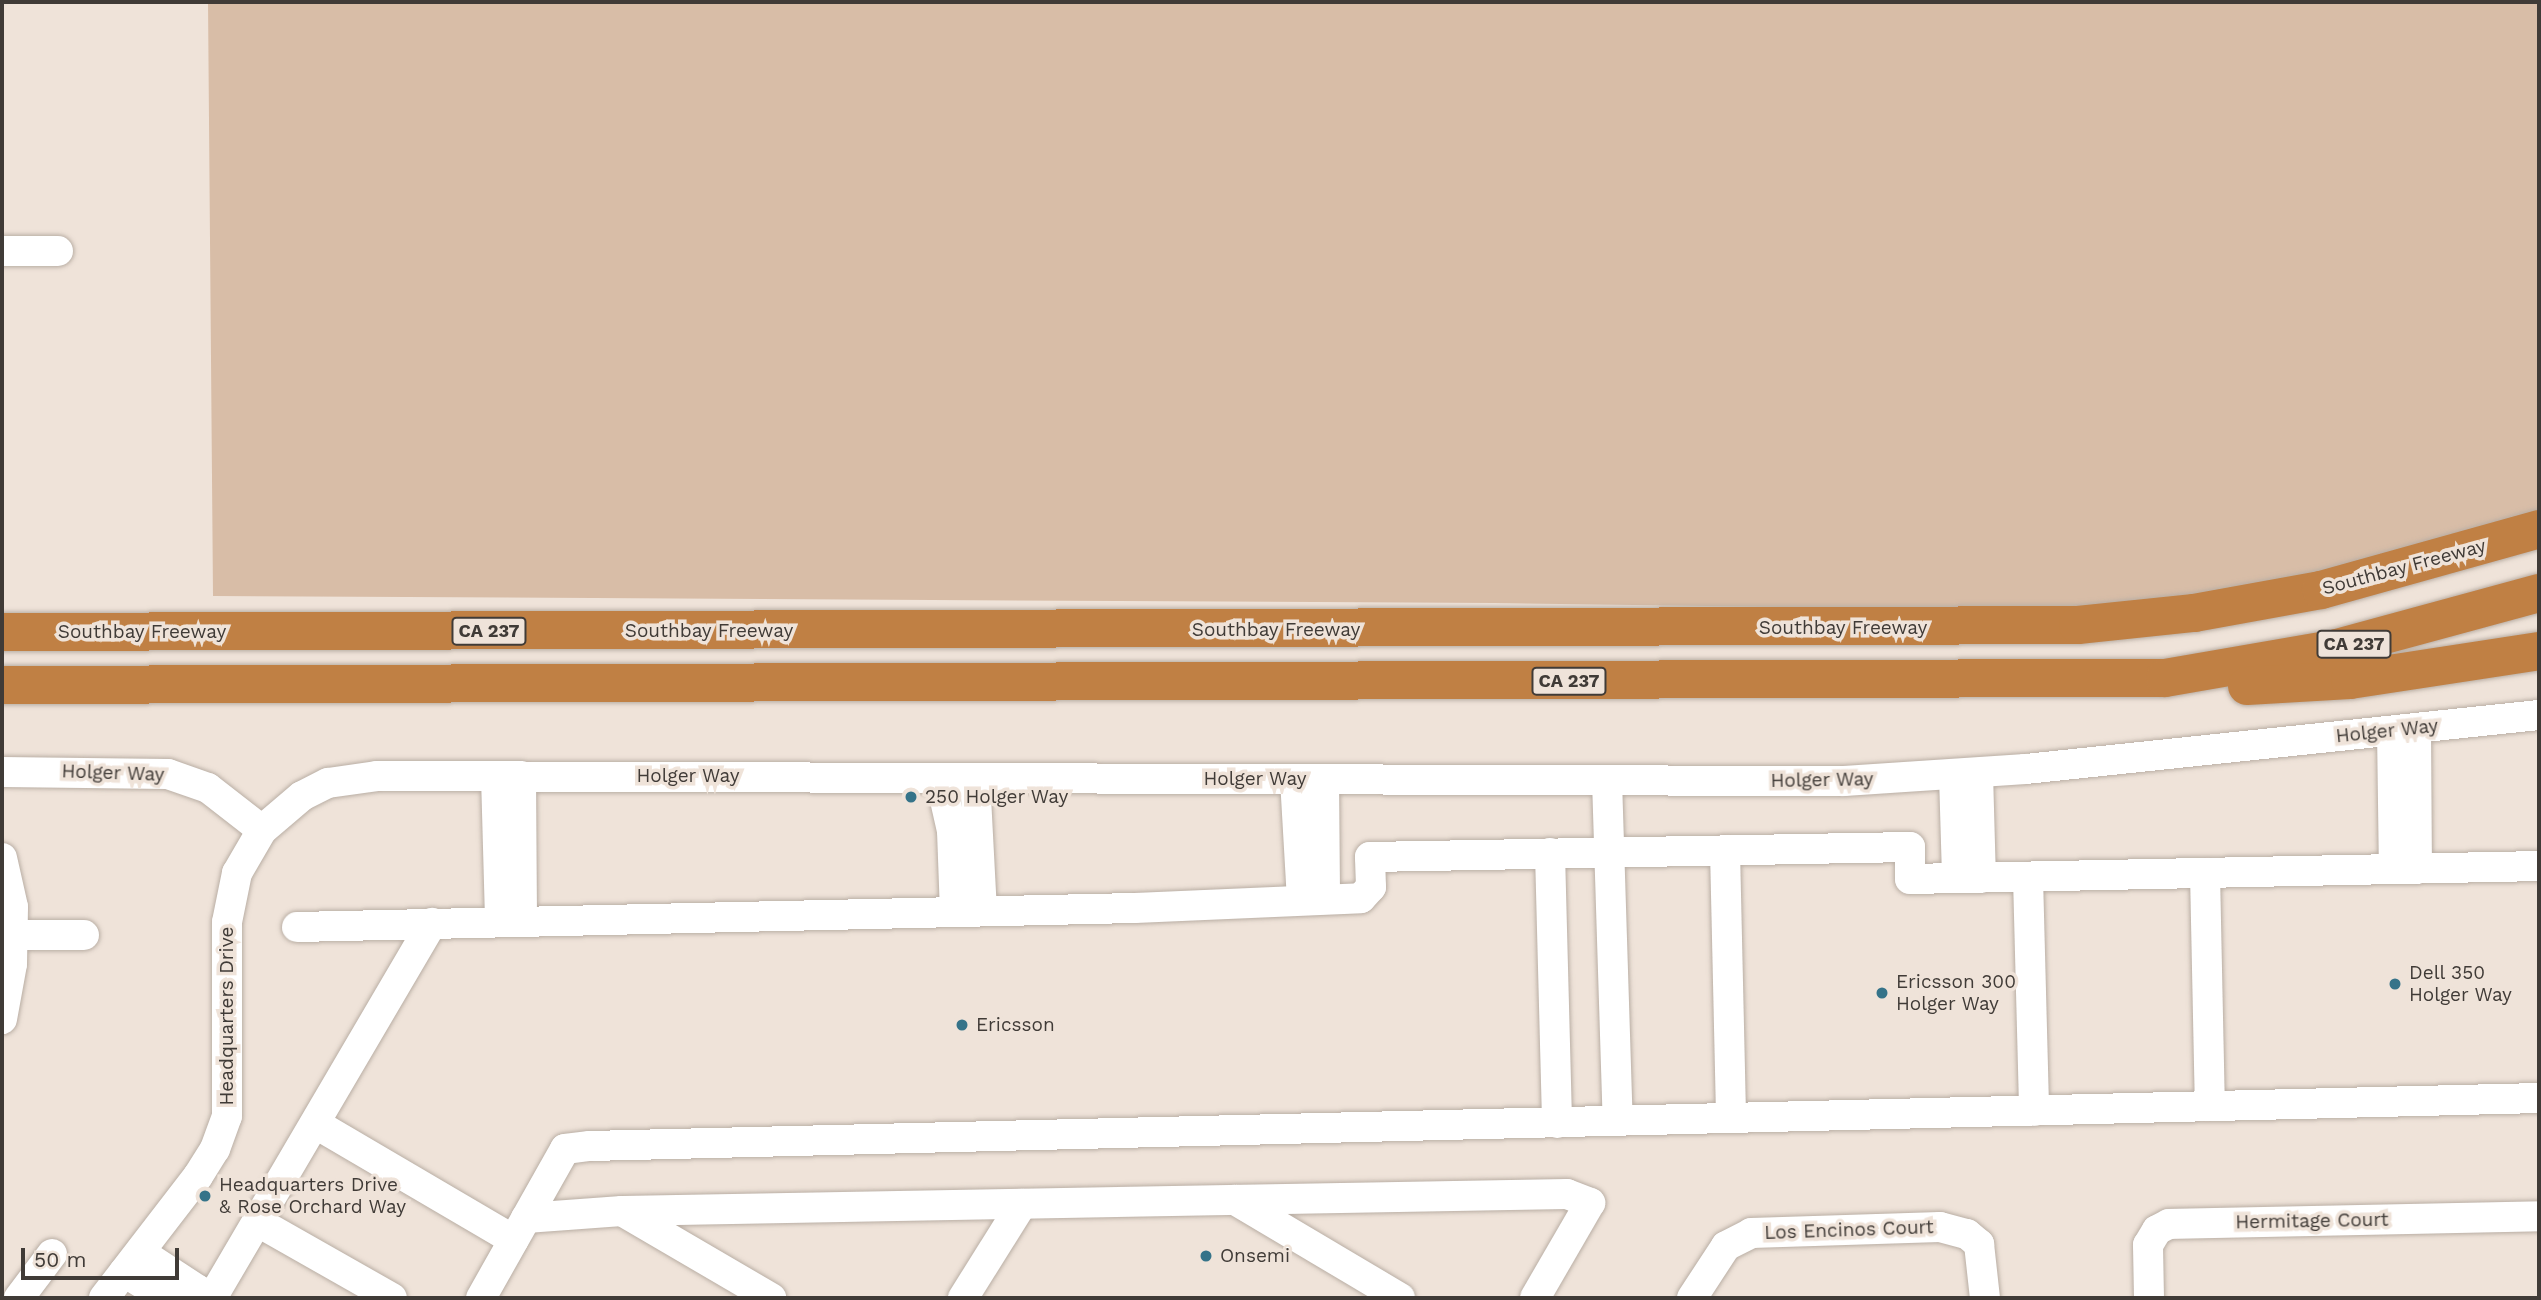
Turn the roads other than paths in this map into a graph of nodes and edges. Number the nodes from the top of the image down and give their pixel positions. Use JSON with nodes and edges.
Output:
{"nodes":[{"id":1,"x":2,"y":251,"type":"edge"},
{"id":2,"x":58,"y":251,"type":"dead end"},
{"id":3,"x":2539,"y":529,"type":"edge"},
{"id":4,"x":2539,"y":547,"type":"edge"},
{"id":5,"x":2539,"y":593,"type":"edge"},
{"id":6,"x":1614,"y":628,"type":"junction"},
{"id":7,"x":2,"y":632,"type":"edge"},
{"id":8,"x":2539,"y":651,"type":"edge"},
{"id":9,"x":2165,"y":678,"type":"junction"},
{"id":10,"x":2,"y":685,"type":"edge"},
{"id":11,"x":2539,"y":715,"type":"edge"},
{"id":12,"x":2404,"y":730,"type":"junction"},
{"id":13,"x":2,"y":772,"type":"edge"},
{"id":14,"x":1966,"y":774,"type":"junction"},
{"id":15,"x":508,"y":776,"type":"junction"},
{"id":16,"x":940,"y":778,"type":"junction"},
{"id":17,"x":975,"y":778,"type":"junction"},
{"id":18,"x":1309,"y":779,"type":"junction"},
{"id":19,"x":1607,"y":780,"type":"junction"},
{"id":20,"x":262,"y":830,"type":"junction"},
{"id":21,"x":1725,"y":850,"type":"junction"},
{"id":22,"x":1609,"y":852,"type":"junction"},
{"id":23,"x":1550,"y":853,"type":"junction"},
{"id":24,"x":2,"y":858,"type":"edge"},
{"id":25,"x":2539,"y":866,"type":"edge"},
{"id":26,"x":2406,"y":869,"type":"junction"},
{"id":27,"x":2205,"y":873,"type":"junction"},
{"id":28,"x":2028,"y":877,"type":"junction"},
{"id":29,"x":1969,"y":878,"type":"junction"},
{"id":30,"x":1314,"y":899,"type":"junction"},
{"id":31,"x":968,"y":912,"type":"junction"},
{"id":32,"x":511,"y":921,"type":"junction"},
{"id":33,"x":432,"y":923,"type":"junction"},
{"id":34,"x":297,"y":927,"type":"dead end"},
{"id":35,"x":12,"y":935,"type":"junction"},
{"id":36,"x":84,"y":935,"type":"dead end"},
{"id":37,"x":2,"y":1019,"type":"edge"},
{"id":38,"x":2539,"y":1098,"type":"edge"},
{"id":39,"x":2210,"y":1107,"type":"junction"},
{"id":40,"x":2034,"y":1111,"type":"junction"},
{"id":41,"x":1731,"y":1118,"type":"junction"},
{"id":42,"x":1618,"y":1121,"type":"junction"},
{"id":43,"x":1557,"y":1122,"type":"junction"},
{"id":44,"x":316,"y":1124,"type":"junction"},
{"id":45,"x":1235,"y":1200,"type":"junction"},
{"id":46,"x":1022,"y":1204,"type":"junction"},
{"id":47,"x":622,"y":1211,"type":"junction"},
{"id":48,"x":2539,"y":1216,"type":"edge"},
{"id":49,"x":258,"y":1222,"type":"junction"},
{"id":50,"x":520,"y":1229,"type":"junction"},
{"id":51,"x":52,"y":1254,"type":"dead end"},
{"id":52,"x":132,"y":1262,"type":"junction"},
{"id":53,"x":19,"y":1298,"type":"edge"},
{"id":54,"x":104,"y":1298,"type":"edge"},
{"id":55,"x":166,"y":1298,"type":"edge"},
{"id":56,"x":198,"y":1298,"type":"edge"},
{"id":57,"x":212,"y":1298,"type":"edge"},
{"id":58,"x":392,"y":1298,"type":"edge"},
{"id":59,"x":481,"y":1298,"type":"edge"},
{"id":60,"x":771,"y":1298,"type":"edge"},
{"id":61,"x":962,"y":1298,"type":"edge"},
{"id":62,"x":1398,"y":1298,"type":"edge"},
{"id":63,"x":1535,"y":1298,"type":"edge"},
{"id":64,"x":1692,"y":1298,"type":"edge"},
{"id":65,"x":1985,"y":1298,"type":"edge"},
{"id":66,"x":2149,"y":1298,"type":"edge"}],
"edges":[{"from":1,"to":2,"type":"street"},
{"from":3,"to":6,"type":"highway","name":"Southbay Freeway","number":"CA 237"},
{"from":4,"to":6,"type":"highway"},
{"from":5,"to":9,"type":"highway","number":"CA 237"},
{"from":6,"to":7,"type":"highway","name":"Southbay Freeway","number":"CA 237"},
{"from":8,"to":9,"type":"highway"},
{"from":9,"to":10,"type":"highway","number":"CA 237"},
{"from":11,"to":12,"type":"street","name":"Holger Way"},
{"from":12,"to":14,"type":"street","name":"Holger Way"},
{"from":12,"to":26,"type":"street"},
{"from":13,"to":20,"type":"street","name":"Holger Way"},
{"from":14,"to":19,"type":"street","name":"Holger Way"},
{"from":14,"to":29,"type":"street"},
{"from":15,"to":16,"type":"street","name":"Holger Way"},
{"from":15,"to":20,"type":"street","name":"Holger Way"},
{"from":15,"to":32,"type":"street"},
{"from":16,"to":17,"type":"street","name":"Holger Way"},
{"from":16,"to":31,"type":"street"},
{"from":17,"to":18,"type":"street","name":"Holger Way"},
{"from":17,"to":31,"type":"street"},
{"from":18,"to":19,"type":"street","name":"Holger Way"},
{"from":18,"to":30,"type":"street"},
{"from":19,"to":22,"type":"street"},
{"from":20,"to":52,"type":"street","name":"Headquarters Drive"},
{"from":21,"to":22,"type":"street"},
{"from":21,"to":29,"type":"street"},
{"from":21,"to":41,"type":"street"},
{"from":22,"to":23,"type":"street"},
{"from":22,"to":42,"type":"street"},
{"from":23,"to":30,"type":"street"},
{"from":23,"to":43,"type":"street"},
{"from":24,"to":35,"type":"street"},
{"from":25,"to":26,"type":"street"},
{"from":26,"to":27,"type":"street"},
{"from":27,"to":28,"type":"street"},
{"from":27,"to":39,"type":"street"},
{"from":28,"to":29,"type":"street"},
{"from":28,"to":40,"type":"street"},
{"from":30,"to":31,"type":"street"},
{"from":31,"to":32,"type":"street"},
{"from":32,"to":33,"type":"street"},
{"from":33,"to":34,"type":"street"},
{"from":33,"to":44,"type":"street"},
{"from":35,"to":36,"type":"street"},
{"from":35,"to":37,"type":"street"},
{"from":38,"to":39,"type":"street"},
{"from":39,"to":40,"type":"street"},
{"from":40,"to":41,"type":"street"},
{"from":41,"to":42,"type":"street"},
{"from":42,"to":43,"type":"street"},
{"from":43,"to":50,"type":"street"},
{"from":44,"to":49,"type":"street"},
{"from":44,"to":50,"type":"street"},
{"from":45,"to":46,"type":"street"},
{"from":45,"to":62,"type":"street"},
{"from":45,"to":63,"type":"street"},
{"from":46,"to":47,"type":"street"},
{"from":46,"to":61,"type":"street"},
{"from":47,"to":50,"type":"street"},
{"from":47,"to":60,"type":"street"},
{"from":48,"to":66,"type":"street","name":"Hermitage Court"},
{"from":49,"to":57,"type":"street"},
{"from":49,"to":58,"type":"street"},
{"from":50,"to":59,"type":"street"},
{"from":51,"to":53,"type":"street"},
{"from":52,"to":54,"type":"street","name":"Headquarters Drive"},
{"from":52,"to":55,"type":"street"},
{"from":52,"to":56,"type":"street"},
{"from":64,"to":65,"type":"street","name":"Los Encinos Court"}]}
